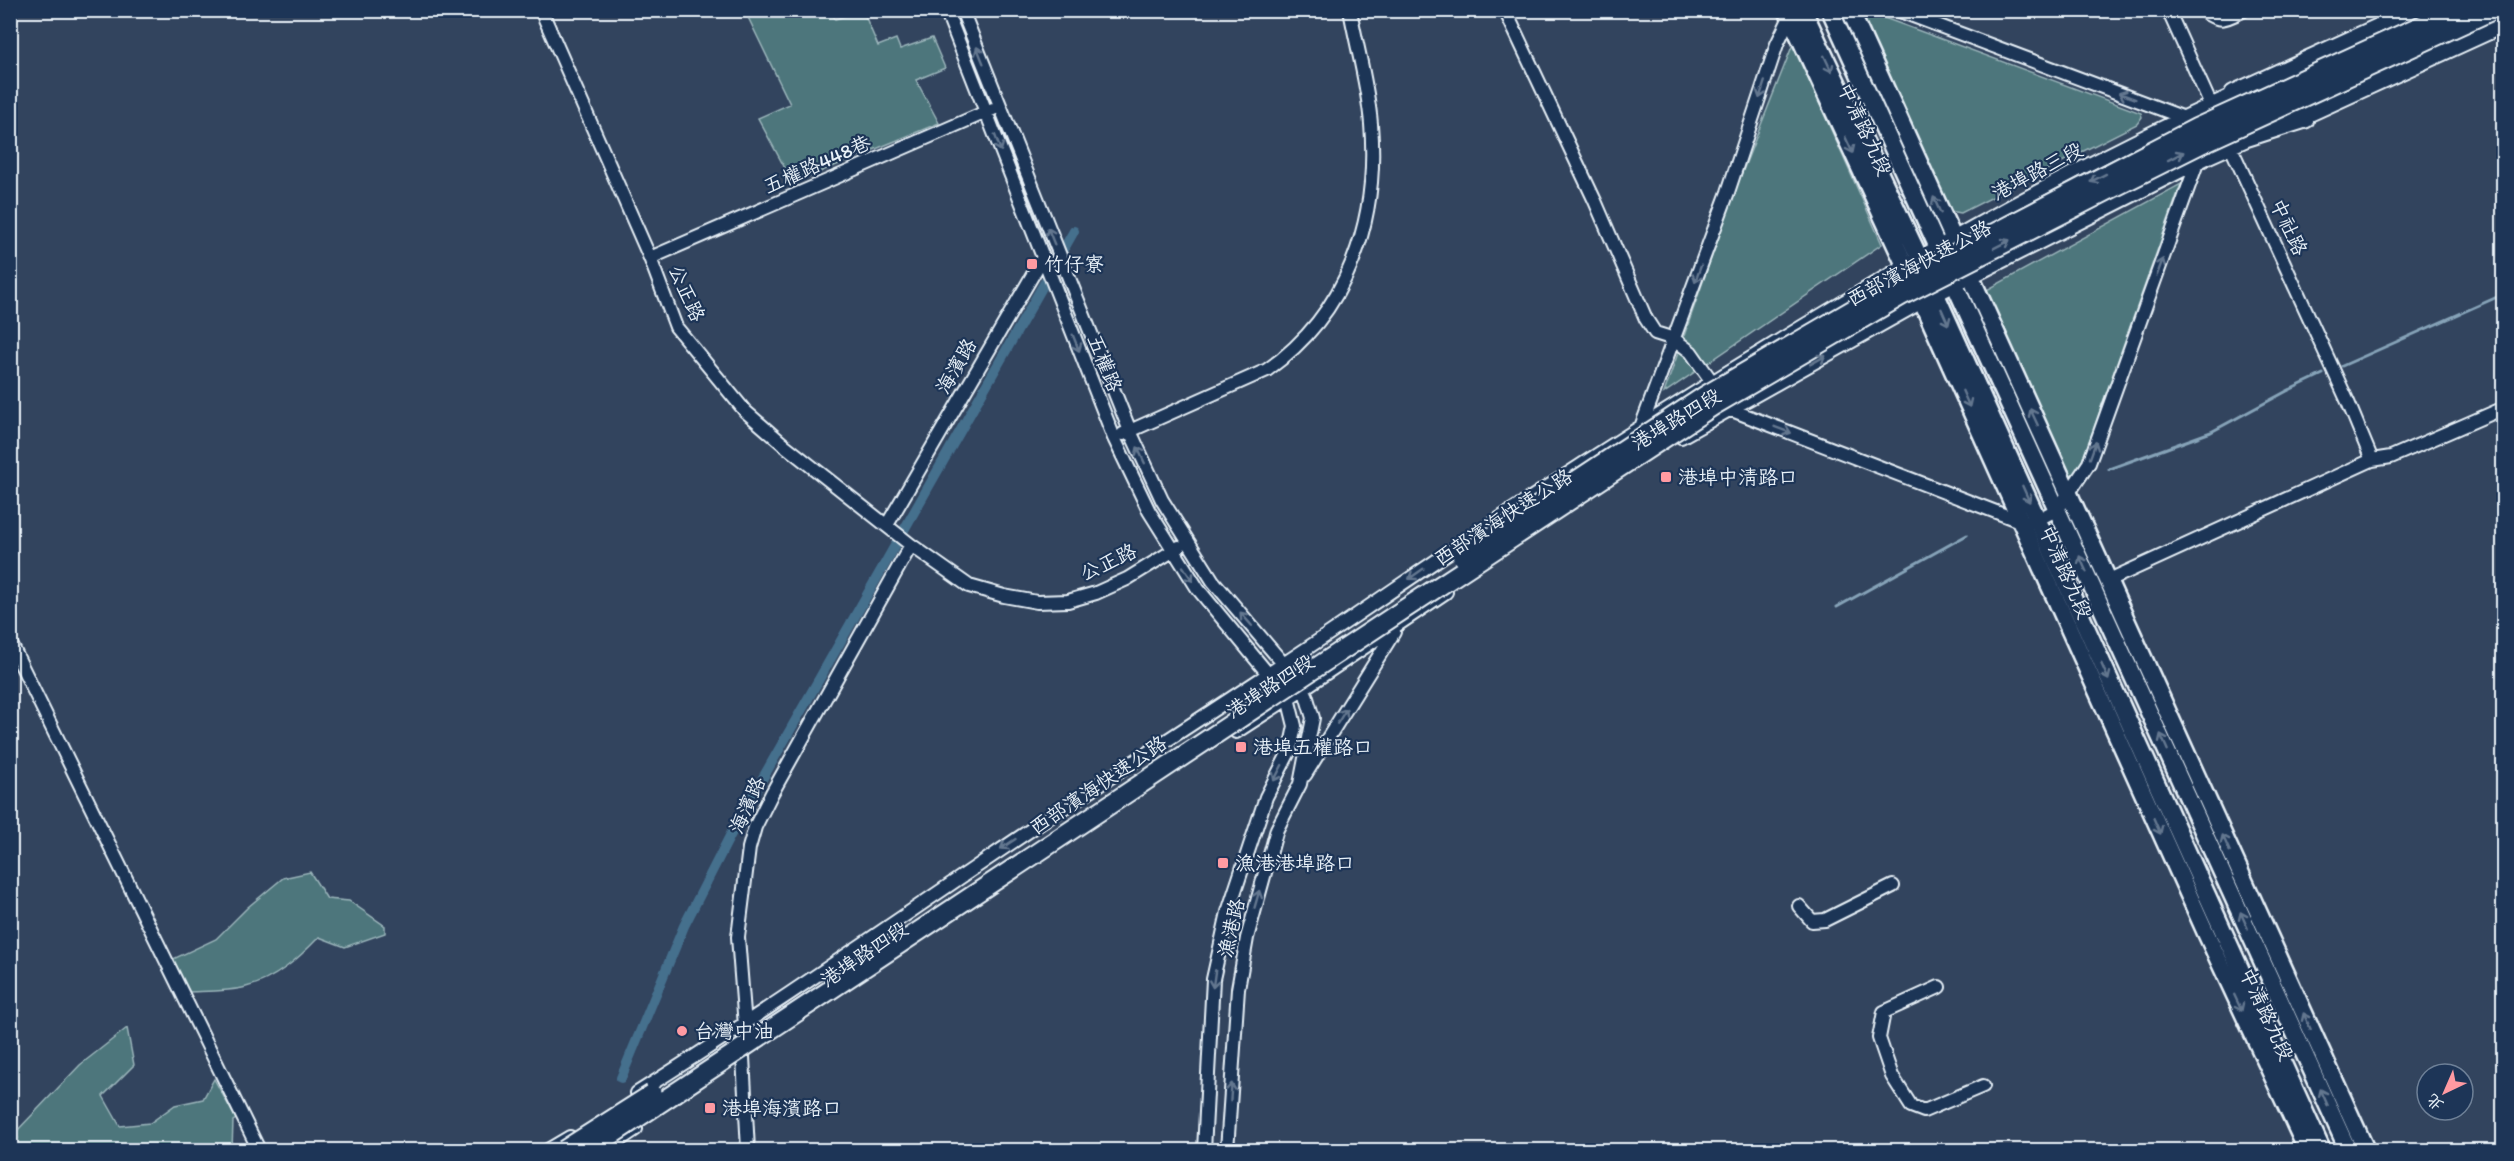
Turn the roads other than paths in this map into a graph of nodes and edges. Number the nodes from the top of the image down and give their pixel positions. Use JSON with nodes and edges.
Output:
{"nodes":[{"id":1,"x":541,"y":10,"type":"edge"},
{"id":2,"x":946,"y":10,"type":"edge"},
{"id":3,"x":962,"y":10,"type":"edge"},
{"id":4,"x":1350,"y":10,"type":"edge"},
{"id":5,"x":1505,"y":10,"type":"edge"},
{"id":6,"x":1830,"y":10,"type":"edge"},
{"id":7,"x":1850,"y":10,"type":"edge"},
{"id":8,"x":1897,"y":10,"type":"edge"},
{"id":9,"x":2168,"y":10,"type":"edge"},
{"id":10,"x":2202,"y":10,"type":"edge"},
{"id":11,"x":2244,"y":10,"type":"edge"},
{"id":12,"x":2399,"y":10,"type":"edge"},
{"id":13,"x":2418,"y":10,"type":"edge"},
{"id":14,"x":2436,"y":10,"type":"edge"},
{"id":15,"x":2455,"y":10,"type":"edge"},
{"id":16,"x":2493,"y":10,"type":"edge"},
{"id":17,"x":1793,"y":12,"type":"edge"},
{"id":18,"x":2504,"y":14,"type":"edge"},
{"id":19,"x":2504,"y":23,"type":"edge"},
{"id":20,"x":2504,"y":32,"type":"edge"},
{"id":21,"x":2234,"y":94,"type":"joint"},
{"id":22,"x":2211,"y":104,"type":"junction"},
{"id":23,"x":1000,"y":106,"type":"junction"},
{"id":24,"x":986,"y":112,"type":"junction"},
{"id":25,"x":2186,"y":115,"type":"junction"},
{"id":26,"x":2296,"y":117,"type":"joint"},
{"id":27,"x":2247,"y":140,"type":"junction"},
{"id":28,"x":2231,"y":147,"type":"junction"},
{"id":29,"x":2197,"y":163,"type":"junction"},
{"id":30,"x":1945,"y":242,"type":"junction"},
{"id":31,"x":650,"y":258,"type":"junction"},
{"id":32,"x":1042,"y":259,"type":"junction"},
{"id":33,"x":1912,"y":261,"type":"junction"},
{"id":34,"x":1963,"y":281,"type":"junction"},
{"id":35,"x":1929,"y":299,"type":"junction"},
{"id":36,"x":1674,"y":339,"type":"junction"},
{"id":37,"x":1712,"y":381,"type":"junction"},
{"id":38,"x":2504,"y":408,"type":"edge"},
{"id":39,"x":1729,"y":409,"type":"junction"},
{"id":40,"x":1641,"y":427,"type":"junction"},
{"id":41,"x":1130,"y":431,"type":"junction"},
{"id":42,"x":1114,"y":438,"type":"junction"},
{"id":43,"x":2372,"y":460,"type":"junction"},
{"id":44,"x":2069,"y":492,"type":"junction"},
{"id":45,"x":2058,"y":509,"type":"junction"},
{"id":46,"x":2029,"y":521,"type":"junction"},
{"id":47,"x":887,"y":525,"type":"junction"},
{"id":48,"x":1187,"y":541,"type":"junction"},
{"id":49,"x":911,"y":545,"type":"junction"},
{"id":50,"x":1173,"y":550,"type":"junction"},
{"id":51,"x":2107,"y":581,"type":"junction"},
{"id":52,"x":1396,"y":627,"type":"junction"},
{"id":53,"x":10,"y":642,"type":"edge"},
{"id":54,"x":1284,"y":663,"type":"junction"},
{"id":55,"x":1268,"y":674,"type":"junction"},
{"id":56,"x":1304,"y":688,"type":"junction"},
{"id":57,"x":1288,"y":698,"type":"junction"},
{"id":58,"x":1299,"y":784,"type":"junction"},
{"id":59,"x":1893,"y":886,"type":"dead end"},
{"id":60,"x":1799,"y":906,"type":"dead end"},
{"id":61,"x":1939,"y":987,"type":"dead end"},
{"id":62,"x":745,"y":1026,"type":"junction"},
{"id":63,"x":743,"y":1057,"type":"junction"},
{"id":64,"x":1983,"y":1086,"type":"dead end"},
{"id":65,"x":259,"y":1150,"type":"edge"},
{"id":66,"x":548,"y":1150,"type":"edge"},
{"id":67,"x":564,"y":1150,"type":"edge"},
{"id":68,"x":589,"y":1150,"type":"edge"},
{"id":69,"x":605,"y":1150,"type":"edge"},
{"id":70,"x":748,"y":1150,"type":"edge"},
{"id":71,"x":1204,"y":1150,"type":"edge"},
{"id":72,"x":1227,"y":1150,"type":"edge"},
{"id":73,"x":2307,"y":1150,"type":"edge"},
{"id":74,"x":2322,"y":1150,"type":"edge"},
{"id":75,"x":2348,"y":1150,"type":"edge"},
{"id":76,"x":2366,"y":1150,"type":"edge"}],
"edges":[{"from":1,"to":31,"type":"street","name":"公正路"},
{"from":2,"to":24,"type":"street","name":"五權路"},
{"from":23,"to":3,"type":"street","name":"五權路","one_way":true},
{"from":4,"to":41,"type":"street"},
{"from":5,"to":36,"type":"street"},
{"from":6,"to":30,"type":"main road","name":"中清路九段"},
{"from":30,"to":7,"type":"main road","name":"中清路九段","one_way":true},
{"from":25,"to":8,"type":"street","one_way":true},
{"from":9,"to":22,"type":"street","name":"中社路"},
{"from":10,"to":11,"type":"street"},
{"from":12,"to":22,"type":"street","name":"港埠路三段"},
{"from":13,"to":21,"type":"highway"},
{"from":14,"to":22,"type":"street","name":"港埠路三段"},
{"from":15,"to":67,"type":"highway","name":"西部濱海快速公路","one_way":true,"bridge":true},
{"from":68,"to":16,"type":"highway","name":"西部濱海快速公路","one_way":true,"bridge":true},
{"from":17,"to":33,"type":"main road","name":"中清路九段","one_way":true},
{"from":17,"to":36,"type":"street","one_way":true},
{"from":18,"to":27,"type":"street"},
{"from":19,"to":26,"type":"highway"},
{"from":20,"to":27,"type":"street"},
{"from":21,"to":22,"type":"street","name":"港埠路三段"},
{"from":22,"to":25,"type":"street","name":"港埠路三段"},
{"from":22,"to":28,"type":"street","name":"中社路"},
{"from":23,"to":24,"type":"street","name":"五權路448巷"},
{"from":41,"to":23,"type":"street","name":"五權路","one_way":true},
{"from":24,"to":31,"type":"street","name":"五權路448巷"},
{"from":24,"to":32,"type":"street","name":"五權路","one_way":true},
{"from":25,"to":30,"type":"street","name":"港埠路三段"},
{"from":26,"to":27,"type":"street"},
{"from":27,"to":28,"type":"street"},
{"from":28,"to":29,"type":"street"},
{"from":28,"to":43,"type":"street","name":"中社路"},
{"from":29,"to":34,"type":"street"},
{"from":44,"to":29,"type":"street","one_way":true},
{"from":30,"to":33,"type":"street","name":"港埠路三段"},
{"from":30,"to":34,"type":"main road","name":"中清路九段"},
{"from":31,"to":47,"type":"street","name":"公正路"},
{"from":32,"to":42,"type":"street","name":"五權路","one_way":true},
{"from":32,"to":47,"type":"street","name":"海濱路"},
{"from":33,"to":35,"type":"main road","name":"中清路九段"},
{"from":33,"to":37,"type":"street","name":"港埠路四段"},
{"from":34,"to":35,"type":"street","name":"港埠路四段"},
{"from":44,"to":34,"type":"main road","name":"中清路九段","one_way":true},
{"from":34,"to":45,"type":"main road","name":"中清路九段"},
{"from":39,"to":35,"type":"street","name":"港埠路四段","one_way":true},
{"from":35,"to":46,"type":"main road","name":"中清路九段","one_way":true},
{"from":36,"to":37,"type":"street"},
{"from":36,"to":40,"type":"street"},
{"from":37,"to":39,"type":"street"},
{"from":37,"to":40,"type":"street","name":"港埠路四段"},
{"from":38,"to":43,"type":"street"},
{"from":39,"to":46,"type":"street","one_way":true},
{"from":39,"to":52,"type":"street","name":"港埠路四段"},
{"from":40,"to":54,"type":"street","name":"港埠路四段","one_way":true},
{"from":41,"to":42,"type":"street"},
{"from":48,"to":41,"type":"street","name":"五權路","one_way":true},
{"from":42,"to":50,"type":"street","name":"五權路"},
{"from":43,"to":51,"type":"street"},
{"from":44,"to":45,"type":"street"},
{"from":44,"to":51,"type":"main road","name":"中清路九段"},
{"from":45,"to":46,"type":"street"},
{"from":75,"to":45,"type":"main road","name":"中清路九段","one_way":true},
{"from":46,"to":73,"type":"main road","name":"中清路九段","one_way":true},
{"from":46,"to":74,"type":"main road","name":"中清路九段","one_way":true},
{"from":47,"to":49,"type":"street","name":"公正路"},
{"from":48,"to":50,"type":"street","name":"公正路"},
{"from":54,"to":48,"type":"street","name":"五權路","one_way":true},
{"from":49,"to":50,"type":"street","name":"公正路"},
{"from":49,"to":62,"type":"street","name":"海濱路"},
{"from":50,"to":55,"type":"street","name":"五權路","one_way":true},
{"from":76,"to":51,"type":"main road","name":"中清路九段","one_way":true},
{"from":52,"to":56,"type":"street","name":"港埠路四段"},
{"from":58,"to":52,"type":"street","one_way":true},
{"from":53,"to":65,"type":"street"},
{"from":54,"to":55,"type":"street","name":"港埠路四段"},
{"from":54,"to":56,"type":"street","name":"五權路"},
{"from":55,"to":57,"type":"street","name":"五權路"},
{"from":55,"to":62,"type":"street","name":"港埠路四段","one_way":true},
{"from":56,"to":57,"type":"street","name":"港埠路四段"},
{"from":56,"to":58,"type":"street","name":"漁港路"},
{"from":57,"to":63,"type":"street","name":"港埠路四段"},
{"from":57,"to":71,"type":"street","name":"漁港路","one_way":true},
{"from":72,"to":58,"type":"street","name":"漁港路","one_way":true},
{"from":59,"to":60,"type":"street"},
{"from":61,"to":64,"type":"street"},
{"from":62,"to":63,"type":"street","name":"海濱路"},
{"from":62,"to":66,"type":"street","name":"港埠路四段"},
{"from":63,"to":69,"type":"street","name":"港埠路四段"},
{"from":63,"to":70,"type":"street","name":"海濱路"}]}
